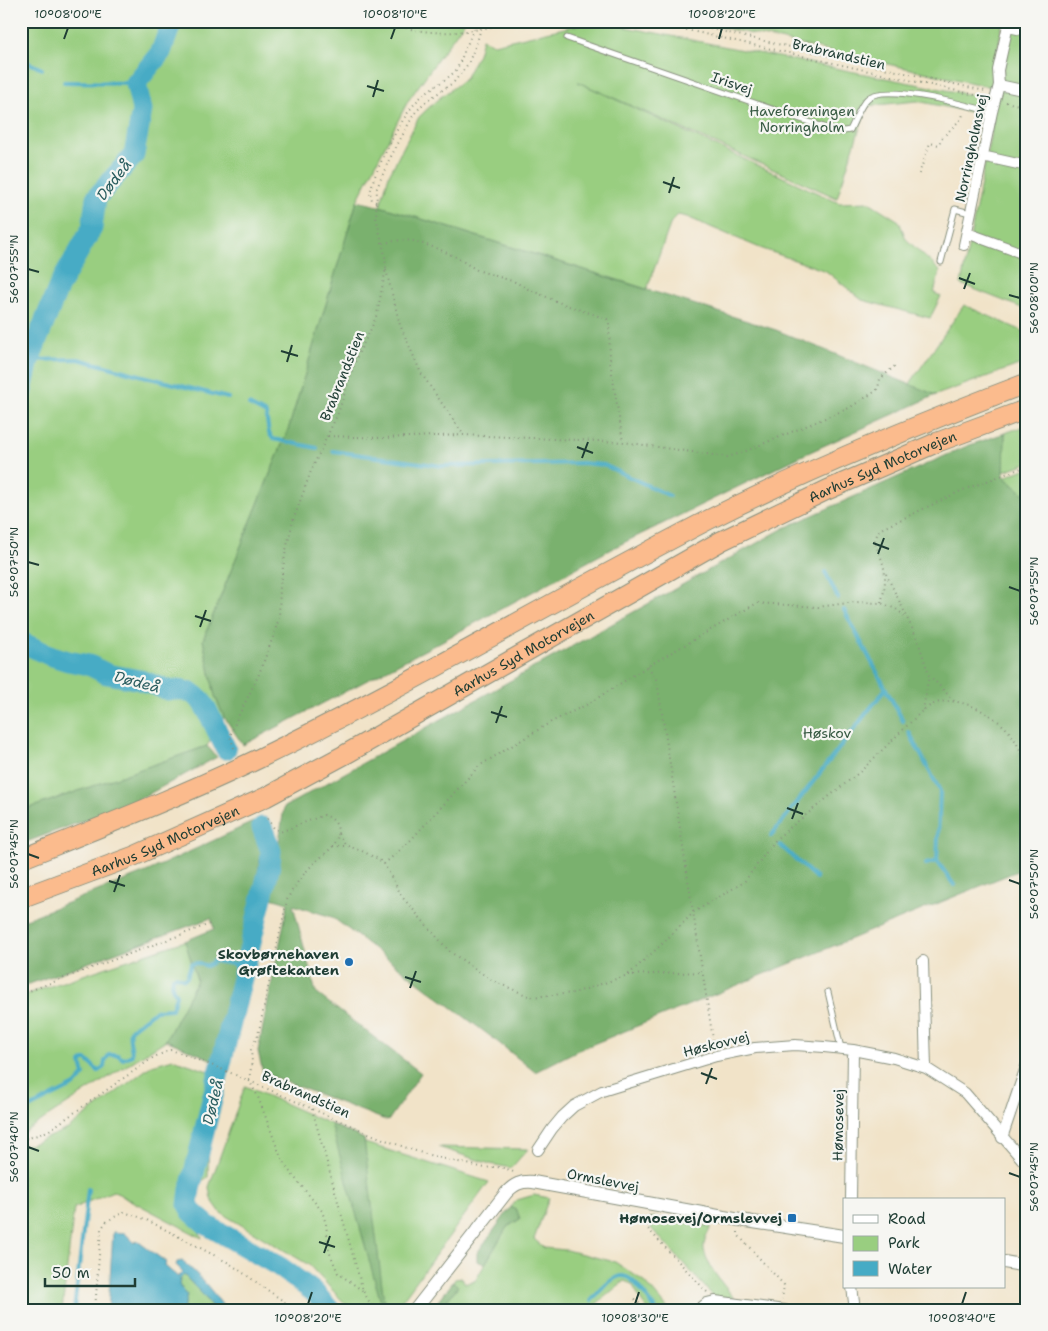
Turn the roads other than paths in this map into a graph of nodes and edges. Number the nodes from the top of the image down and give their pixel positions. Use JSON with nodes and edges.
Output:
{"nodes":[{"id":1,"x":1008,"y":24,"type":"edge"},
{"id":2,"x":1027,"y":31,"type":"edge"},
{"id":3,"x":567,"y":38,"type":"dead end"},
{"id":4,"x":1027,"y":91,"type":"edge"},
{"id":5,"x":997,"y":93,"type":"junction"},
{"id":6,"x":992,"y":112,"type":"junction"},
{"id":7,"x":982,"y":156,"type":"junction"},
{"id":8,"x":1027,"y":166,"type":"edge"},
{"id":9,"x":971,"y":213,"type":"junction"},
{"id":10,"x":967,"y":233,"type":"junction"},
{"id":11,"x":964,"y":245,"type":"dead end"},
{"id":12,"x":1027,"y":255,"type":"edge"},
{"id":13,"x":941,"y":262,"type":"dead end"},
{"id":14,"x":1027,"y":383,"type":"edge"},
{"id":15,"x":1027,"y":408,"type":"edge"},
{"id":16,"x":21,"y":859,"type":"edge"},
{"id":17,"x":21,"y":898,"type":"edge"},
{"id":18,"x":923,"y":961,"type":"dead end"},
{"id":19,"x":828,"y":992,"type":"dead end"},
{"id":20,"x":841,"y":1049,"type":"junction"},
{"id":21,"x":854,"y":1050,"type":"junction"},
{"id":22,"x":1027,"y":1064,"type":"edge"},
{"id":23,"x":926,"y":1068,"type":"junction"},
{"id":24,"x":1002,"y":1138,"type":"junction"},
{"id":25,"x":538,"y":1150,"type":"dead end"},
{"id":26,"x":1027,"y":1165,"type":"edge"},
{"id":27,"x":851,"y":1198,"type":"edge"},
{"id":28,"x":843,"y":1236,"type":"edge"},
{"id":29,"x":1006,"y":1262,"type":"edge"},
{"id":30,"x":1027,"y":1266,"type":"edge"},
{"id":31,"x":852,"y":1288,"type":"edge"},
{"id":32,"x":783,"y":1309,"type":"edge"},
{"id":33,"x":415,"y":1310,"type":"edge"},
{"id":34,"x":698,"y":1310,"type":"edge"},
{"id":35,"x":855,"y":1310,"type":"edge"}],
"edges":[{"from":1,"to":2,"type":"street"},
{"from":1,"to":5,"type":"street"},
{"from":3,"to":6,"type":"lane","name":"Irisvej"},
{"from":4,"to":5,"type":"street","name":"Norringholmsvej"},
{"from":5,"to":6,"type":"street","name":"Norringholmsvej"},
{"from":6,"to":7,"type":"street","name":"Norringholmsvej"},
{"from":7,"to":8,"type":"street"},
{"from":7,"to":9,"type":"street","name":"Norringholmsvej"},
{"from":9,"to":10,"type":"street","name":"Norringholmsvej"},
{"from":9,"to":13,"type":"lane"},
{"from":10,"to":11,"type":"street","name":"Norringholmsvej"},
{"from":10,"to":12,"type":"street"},
{"from":14,"to":16,"type":"highway","name":"Aarhus Syd Motorvejen"},
{"from":15,"to":17,"type":"highway","name":"Aarhus Syd Motorvejen"},
{"from":18,"to":23,"type":"street"},
{"from":19,"to":20,"type":"lane"},
{"from":20,"to":21,"type":"street","name":"Høskovvej"},
{"from":20,"to":25,"type":"street","name":"Høskovvej"},
{"from":21,"to":23,"type":"street","name":"Høskovvej"},
{"from":21,"to":27,"type":"street","name":"Hømosevej"},
{"from":22,"to":24,"type":"street"},
{"from":23,"to":24,"type":"street","name":"Høskovvej"},
{"from":24,"to":26,"type":"street","name":"Høskovvej"},
{"from":28,"to":33,"type":"street","name":"Ormslevvej"},
{"from":29,"to":30,"type":"street"},
{"from":31,"to":35,"type":"street"},
{"from":32,"to":34,"type":"street"}]}
